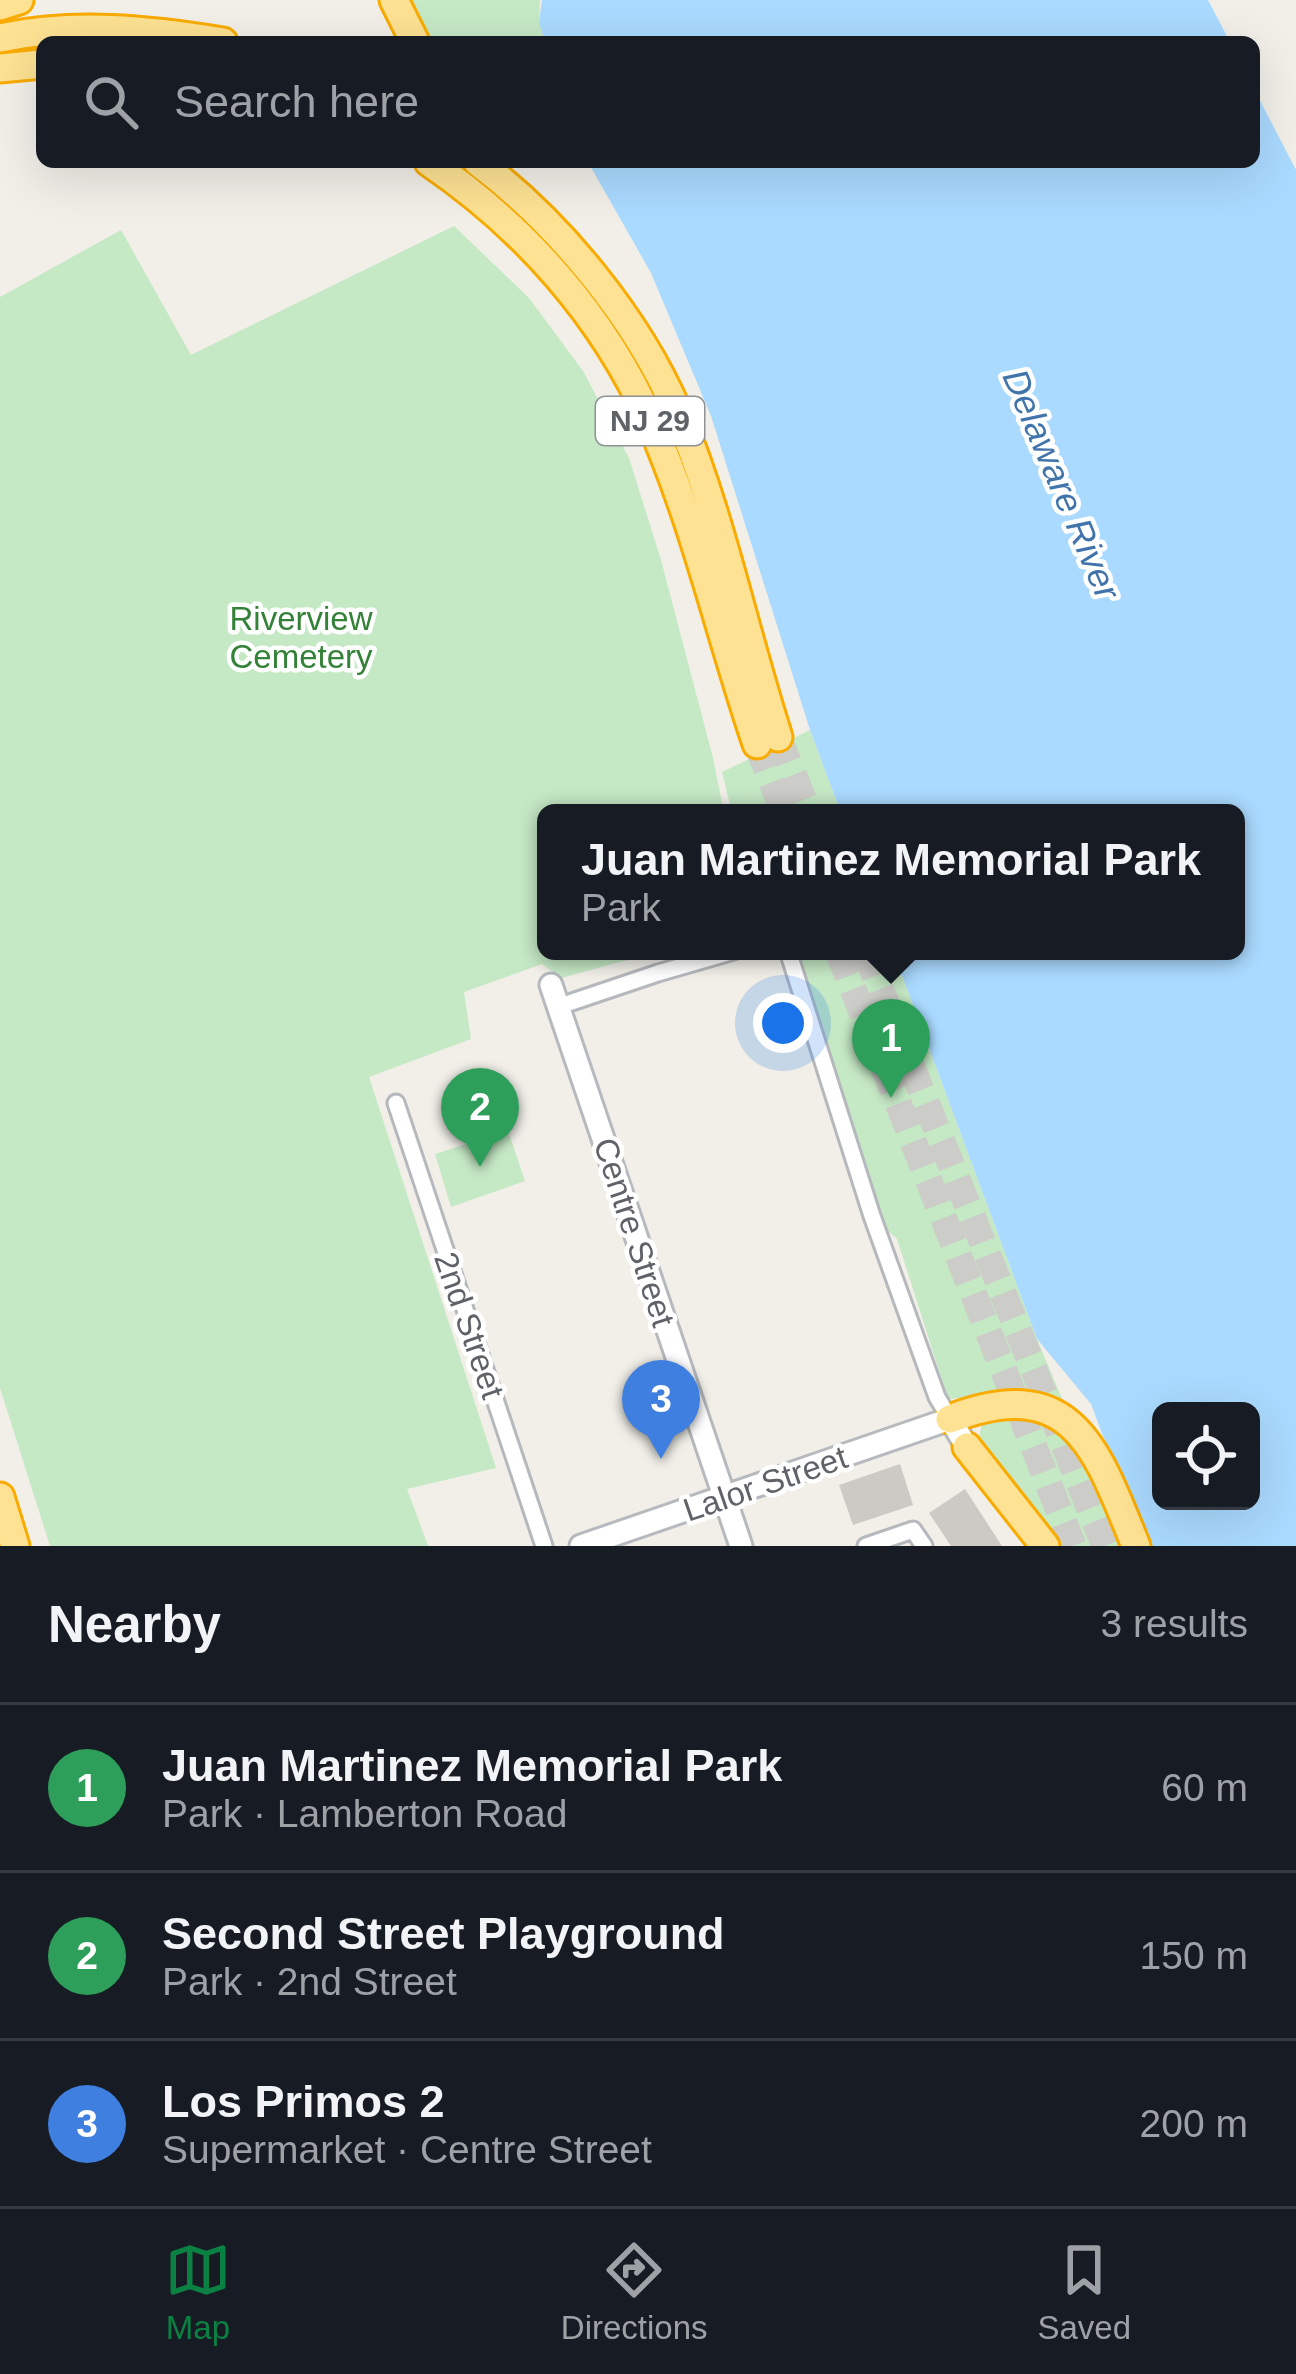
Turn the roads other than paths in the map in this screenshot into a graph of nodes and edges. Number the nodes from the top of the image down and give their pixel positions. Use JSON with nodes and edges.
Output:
{"nodes":[{"id":1,"x":19,"y":0,"type":"edge"},
{"id":2,"x":394,"y":0,"type":"edge"},
{"id":3,"x":0,"y":6,"type":"edge"},
{"id":4,"x":184,"y":36,"type":"edge"},
{"id":5,"x":412,"y":36,"type":"edge"},
{"id":6,"x":0,"y":38,"type":"edge"},
{"id":7,"x":36,"y":65,"type":"edge"},
{"id":8,"x":0,"y":68,"type":"edge"},
{"id":9,"x":437,"y":168,"type":"edge"},
{"id":10,"x":486,"y":168,"type":"edge"},
{"id":11,"x":514,"y":168,"type":"edge"},
{"id":12,"x":587,"y":267,"type":"junction"},
{"id":13,"x":703,"y":960,"type":"edge"},
{"id":14,"x":791,"y":960,"type":"edge"},
{"id":15,"x":556,"y":996,"type":"joint"},
{"id":16,"x":396,"y":1103,"type":"dead end"},
{"id":17,"x":950,"y":1420,"type":"junction"},
{"id":18,"x":967,"y":1447,"type":"junction"},
{"id":19,"x":0,"y":1497,"type":"edge"},
{"id":20,"x":723,"y":1498,"type":"junction"},
{"id":21,"x":15,"y":1546,"type":"edge"},
{"id":22,"x":544,"y":1546,"type":"edge"},
{"id":23,"x":581,"y":1546,"type":"edge"},
{"id":24,"x":741,"y":1546,"type":"edge"},
{"id":25,"x":866,"y":1546,"type":"edge"},
{"id":26,"x":924,"y":1546,"type":"edge"},
{"id":27,"x":1027,"y":1546,"type":"edge"},
{"id":28,"x":1045,"y":1546,"type":"edge"},
{"id":29,"x":1136,"y":1546,"type":"edge"}],
"edges":[{"from":1,"to":3,"type":"highway"},
{"from":2,"to":5,"type":"highway"},
{"from":4,"to":6,"type":"highway"},
{"from":7,"to":8,"type":"highway"},
{"from":9,"to":12,"type":"highway","number":"NJ 29"},
{"from":10,"to":12,"type":"highway","number":"NJ 29"},
{"from":11,"to":12,"type":"highway"},
{"from":13,"to":15,"type":"street"},
{"from":14,"to":17,"type":"street"},
{"from":15,"to":20,"type":"street","name":"Centre Street"},
{"from":16,"to":22,"type":"street","name":"2nd Street"},
{"from":17,"to":18,"type":"street"},
{"from":17,"to":20,"type":"street","name":"Lalor Street"},
{"from":17,"to":29,"type":"highway"},
{"from":18,"to":27,"type":"street"},
{"from":18,"to":28,"type":"highway"},
{"from":19,"to":21,"type":"highway"},
{"from":20,"to":23,"type":"street","name":"Lalor Street"},
{"from":20,"to":24,"type":"street","name":"Centre Street"},
{"from":25,"to":26,"type":"street"}]}
